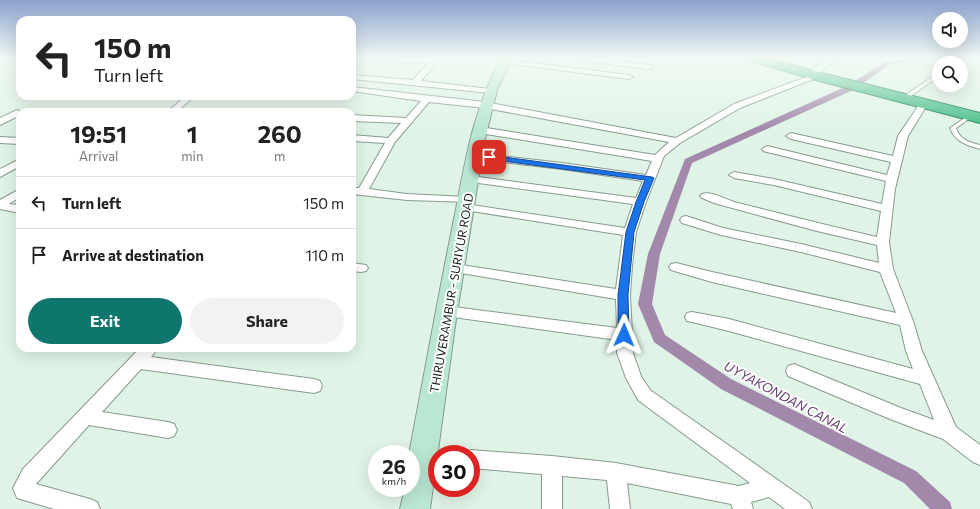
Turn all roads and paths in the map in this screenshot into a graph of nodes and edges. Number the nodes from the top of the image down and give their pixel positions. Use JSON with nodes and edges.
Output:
{"nodes":[{"id":1,"x":402,"y":82,"type":"edge"},
{"id":2,"x":494,"y":82,"type":"edge"},
{"id":3,"x":801,"y":82,"type":"edge"},
{"id":4,"x":848,"y":82,"type":"edge"},
{"id":5,"x":928,"y":82,"type":"edge"},
{"id":6,"x":415,"y":83,"type":"joint"},
{"id":7,"x":867,"y":87,"type":"junction"},
{"id":8,"x":356,"y":90,"type":"edge"},
{"id":9,"x":909,"y":95,"type":"junction"},
{"id":10,"x":487,"y":98,"type":"junction"},
{"id":11,"x":186,"y":100,"type":"edge"},
{"id":12,"x":423,"y":103,"type":"junction"},
{"id":13,"x":922,"y":103,"type":"junction"},
{"id":14,"x":176,"y":108,"type":"edge"},
{"id":15,"x":16,"y":114,"type":"edge"},
{"id":16,"x":977,"y":116,"type":"edge"},
{"id":17,"x":356,"y":118,"type":"edge"},
{"id":18,"x":408,"y":121,"type":"junction"},
{"id":19,"x":0,"y":122,"type":"edge"},
{"id":20,"x":480,"y":130,"type":"junction"},
{"id":21,"x":790,"y":136,"type":"dead end"},
{"id":22,"x":356,"y":138,"type":"edge"},
{"id":23,"x":0,"y":140,"type":"edge"},
{"id":24,"x":16,"y":141,"type":"edge"},
{"id":25,"x":16,"y":141,"type":"edge"},
{"id":26,"x":391,"y":141,"type":"junction"},
{"id":27,"x":677,"y":141,"type":"junction"},
{"id":28,"x":980,"y":147,"type":"edge"},
{"id":29,"x":0,"y":148,"type":"edge"},
{"id":30,"x":767,"y":149,"type":"dead end"},
{"id":31,"x":475,"y":156,"type":"junction"},
{"id":32,"x":659,"y":159,"type":"junction"},
{"id":33,"x":896,"y":160,"type":"junction"},
{"id":34,"x":16,"y":164,"type":"edge"},
{"id":35,"x":0,"y":174,"type":"edge"},
{"id":36,"x":734,"y":174,"type":"dead end"},
{"id":37,"x":650,"y":178,"type":"junction"},
{"id":38,"x":471,"y":179,"type":"junction"},
{"id":39,"x":892,"y":179,"type":"junction"},
{"id":40,"x":357,"y":191,"type":"edge"},
{"id":41,"x":16,"y":195,"type":"edge"},
{"id":42,"x":706,"y":196,"type":"dead end"},
{"id":43,"x":640,"y":202,"type":"junction"},
{"id":44,"x":466,"y":204,"type":"junction"},
{"id":45,"x":0,"y":206,"type":"edge"},
{"id":46,"x":16,"y":208,"type":"edge"},
{"id":47,"x":887,"y":209,"type":"junction"},
{"id":48,"x":686,"y":220,"type":"dead end"},
{"id":49,"x":630,"y":232,"type":"junction"},
{"id":50,"x":883,"y":242,"type":"junction"},
{"id":51,"x":676,"y":267,"type":"dead end"},
{"id":52,"x":455,"y":268,"type":"junction"},
{"id":53,"x":886,"y":269,"type":"junction"},
{"id":54,"x":623,"y":295,"type":"junction"},
{"id":55,"x":446,"y":311,"type":"junction"},
{"id":56,"x":692,"y":317,"type":"dead end"},
{"id":57,"x":906,"y":321,"type":"junction"},
{"id":58,"x":624,"y":335,"type":"junction"},
{"id":59,"x":147,"y":352,"type":"edge"},
{"id":60,"x":138,"y":362,"type":"junction"},
{"id":61,"x":794,"y":371,"type":"dead end"},
{"id":62,"x":926,"y":379,"type":"junction"},
{"id":63,"x":314,"y":386,"type":"dead end"},
{"id":64,"x":87,"y":417,"type":"junction"},
{"id":65,"x":168,"y":430,"type":"dead end"},
{"id":66,"x":949,"y":433,"type":"junction"},
{"id":67,"x":431,"y":445,"type":"edge"},
{"id":68,"x":980,"y":456,"type":"edge"},
{"id":69,"x":480,"y":460,"type":"edge"},
{"id":70,"x":428,"y":461,"type":"edge"},
{"id":71,"x":552,"y":465,"type":"junction"},
{"id":72,"x":616,"y":472,"type":"junction"},
{"id":73,"x":769,"y":487,"type":"junction"},
{"id":74,"x":741,"y":503,"type":"edge"},
{"id":75,"x":90,"y":509,"type":"edge"},
{"id":76,"x":415,"y":509,"type":"edge"},
{"id":77,"x":552,"y":509,"type":"edge"},
{"id":78,"x":620,"y":509,"type":"edge"},
{"id":79,"x":802,"y":509,"type":"edge"}],
"edges":[{"from":1,"to":6,"type":"street"},
{"from":2,"to":10,"type":"main road","name":"THIRUVERAMBUR - SURIYUR ROAD"},
{"from":3,"to":27,"type":"street"},
{"from":4,"to":7,"type":"highway"},
{"from":5,"to":9,"type":"lane"},
{"from":6,"to":10,"type":"street"},
{"from":7,"to":9,"type":"highway"},
{"from":7,"to":13,"type":"highway"},
{"from":8,"to":12,"type":"street"},
{"from":9,"to":16,"type":"highway"},
{"from":10,"to":12,"type":"street"},
{"from":10,"to":20,"type":"main road","name":"THIRUVERAMBUR - SURIYUR ROAD"},
{"from":10,"to":27,"type":"street"},
{"from":11,"to":14,"type":"street"},
{"from":12,"to":18,"type":"street"},
{"from":13,"to":16,"type":"highway"},
{"from":13,"to":33,"type":"street"},
{"from":15,"to":19,"type":"street"},
{"from":16,"to":28,"type":"lane"},
{"from":17,"to":18,"type":"street"},
{"from":18,"to":26,"type":"street"},
{"from":20,"to":31,"type":"main road","name":"THIRUVERAMBUR - SURIYUR ROAD"},
{"from":20,"to":32,"type":"street"},
{"from":21,"to":33,"type":"street"},
{"from":22,"to":26,"type":"street"},
{"from":23,"to":24,"type":"street"},
{"from":25,"to":29,"type":"street"},
{"from":26,"to":40,"type":"street"},
{"from":27,"to":32,"type":"street"},
{"from":30,"to":39,"type":"street"},
{"from":31,"to":37,"type":"street"},
{"from":31,"to":38,"type":"main road","name":"THIRUVERAMBUR - SURIYUR ROAD"},
{"from":32,"to":37,"type":"street"},
{"from":33,"to":39,"type":"street"},
{"from":34,"to":35,"type":"street"},
{"from":36,"to":47,"type":"street"},
{"from":37,"to":43,"type":"street"},
{"from":38,"to":43,"type":"street"},
{"from":38,"to":44,"type":"main road","name":"THIRUVERAMBUR - SURIYUR ROAD"},
{"from":39,"to":47,"type":"street"},
{"from":40,"to":44,"type":"street"},
{"from":41,"to":45,"type":"street"},
{"from":42,"to":50,"type":"street"},
{"from":43,"to":49,"type":"street"},
{"from":44,"to":49,"type":"street"},
{"from":44,"to":52,"type":"main road","name":"THIRUVERAMBUR - SURIYUR ROAD"},
{"from":45,"to":46,"type":"street"},
{"from":47,"to":50,"type":"street"},
{"from":48,"to":53,"type":"street"},
{"from":49,"to":54,"type":"street"},
{"from":50,"to":53,"type":"street"},
{"from":51,"to":57,"type":"street"},
{"from":52,"to":54,"type":"street"},
{"from":52,"to":55,"type":"main road","name":"THIRUVERAMBUR - SURIYUR ROAD"},
{"from":53,"to":57,"type":"street"},
{"from":54,"to":58,"type":"street"},
{"from":55,"to":58,"type":"street"},
{"from":55,"to":67,"type":"main road","name":"THIRUVERAMBUR - SURIYUR ROAD"},
{"from":56,"to":62,"type":"street"},
{"from":57,"to":62,"type":"street"},
{"from":58,"to":73,"type":"street"},
{"from":59,"to":60,"type":"street"},
{"from":60,"to":63,"type":"street"},
{"from":60,"to":64,"type":"street"},
{"from":61,"to":66,"type":"street"},
{"from":62,"to":66,"type":"street"},
{"from":64,"to":65,"type":"street"},
{"from":64,"to":75,"type":"street"},
{"from":66,"to":68,"type":"street"},
{"from":69,"to":71,"type":"street"},
{"from":70,"to":76,"type":"main road","name":"THIRUVERAMBUR - SURIYUR ROAD"},
{"from":71,"to":72,"type":"street"},
{"from":71,"to":77,"type":"street"},
{"from":72,"to":74,"type":"street"},
{"from":72,"to":78,"type":"street"},
{"from":73,"to":74,"type":"street"},
{"from":73,"to":79,"type":"street"}]}
